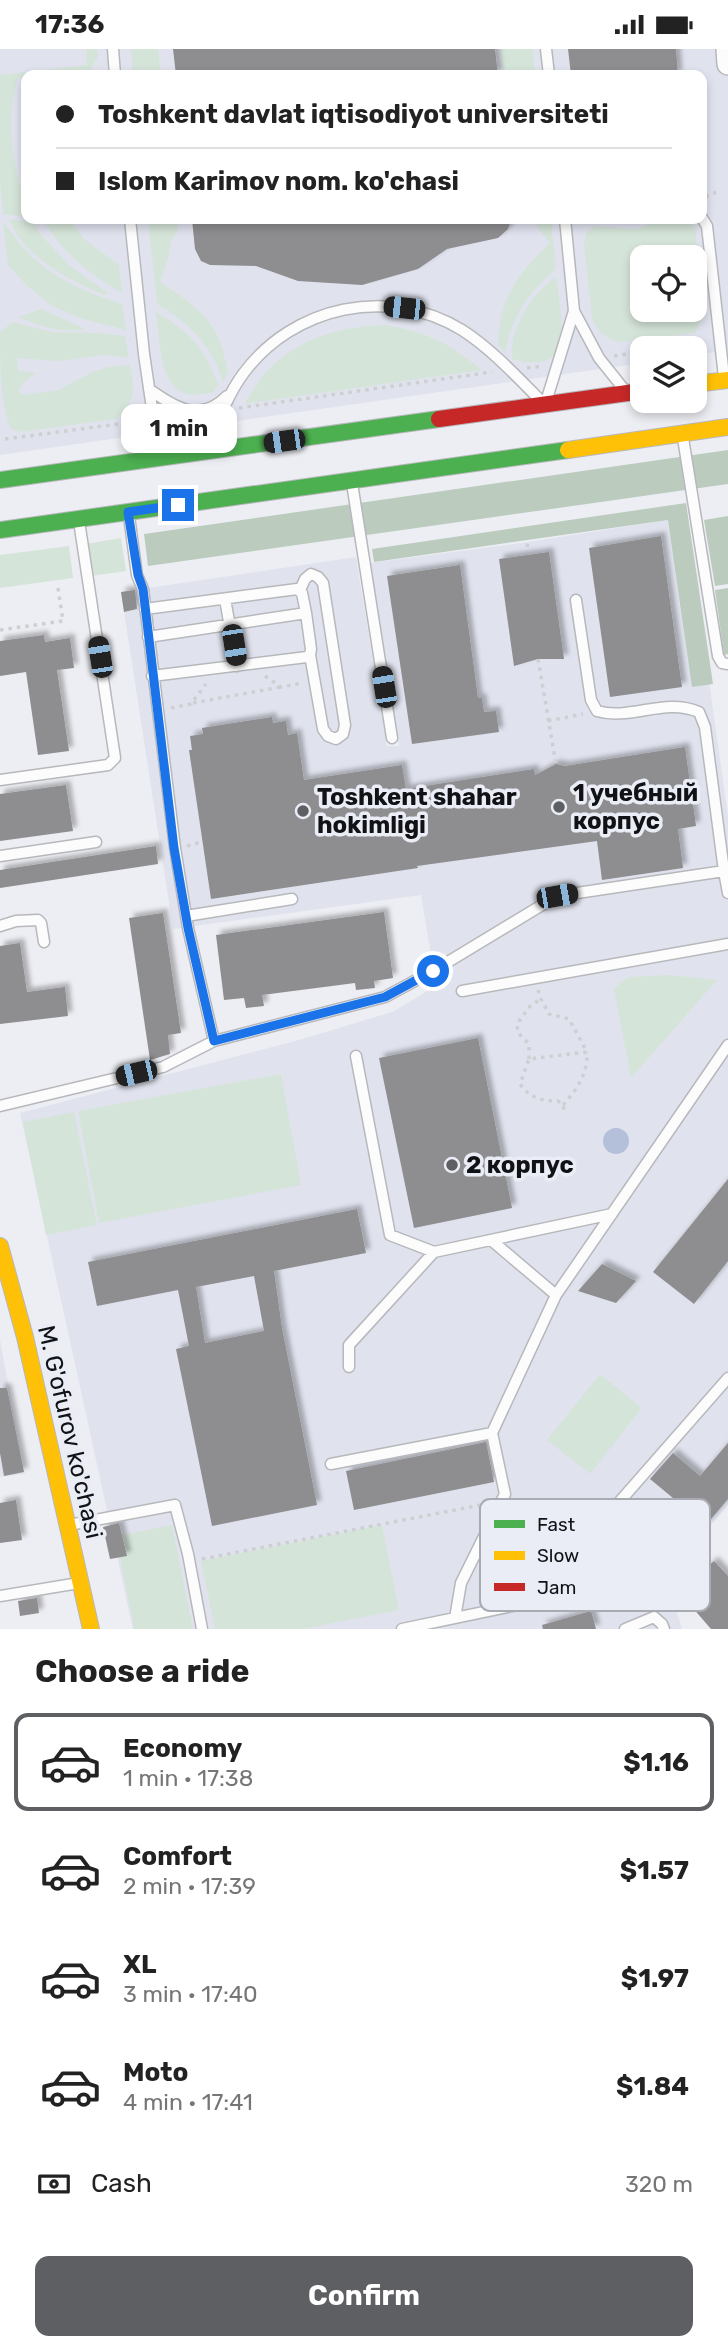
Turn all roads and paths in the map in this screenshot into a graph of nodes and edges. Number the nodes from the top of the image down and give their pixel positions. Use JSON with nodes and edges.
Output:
{"nodes":[{"id":1,"x":113,"y":49,"type":"edge"},
{"id":2,"x":546,"y":49,"type":"edge"},
{"id":3,"x":727,"y":49,"type":"edge"},
{"id":4,"x":728,"y":64,"type":"edge"},
{"id":5,"x":115,"y":70,"type":"edge"},
{"id":6,"x":548,"y":70,"type":"edge"},
{"id":7,"x":721,"y":191,"type":"dead end"},
{"id":8,"x":707,"y":197,"type":"edge"},
{"id":9,"x":131,"y":224,"type":"edge"},
{"id":10,"x":565,"y":224,"type":"edge"},
{"id":11,"x":706,"y":224,"type":"edge"},
{"id":12,"x":574,"y":311,"type":"junction"},
{"id":13,"x":720,"y":341,"type":"junction"},
{"id":14,"x":707,"y":343,"type":"edge"},
{"id":15,"x":630,"y":354,"type":"edge"},
{"id":16,"x":599,"y":358,"type":"junction"},
{"id":17,"x":558,"y":364,"type":"junction"},
{"id":18,"x":509,"y":370,"type":"junction"},
{"id":19,"x":726,"y":380,"type":"edge"},
{"id":20,"x":707,"y":382,"type":"edge"},
{"id":21,"x":630,"y":388,"type":"edge"},
{"id":22,"x":149,"y":389,"type":"junction"},
{"id":23,"x":231,"y":392,"type":"junction"},
{"id":24,"x":630,"y":393,"type":"edge"},
{"id":25,"x":545,"y":405,"type":"junction"},
{"id":26,"x":223,"y":411,"type":"junction"},
{"id":27,"x":153,"y":419,"type":"junction"},
{"id":28,"x":728,"y":427,"type":"edge"},
{"id":29,"x":682,"y":434,"type":"junction"},
{"id":30,"x":5,"y":439,"type":"dead end"},
{"id":31,"x":205,"y":452,"type":"junction"},
{"id":32,"x":159,"y":458,"type":"junction"},
{"id":33,"x":0,"y":480,"type":"edge"},
{"id":34,"x":352,"y":480,"type":"junction"},
{"id":35,"x":127,"y":506,"type":"junction"},
{"id":36,"x":78,"y":519,"type":"junction"},
{"id":37,"x":0,"y":530,"type":"edge"},
{"id":38,"x":58,"y":588,"type":"dead end"},
{"id":39,"x":300,"y":590,"type":"junction"},
{"id":40,"x":225,"y":599,"type":"junction"},
{"id":41,"x":576,"y":600,"type":"dead end"},
{"id":42,"x":145,"y":609,"type":"junction"},
{"id":43,"x":306,"y":613,"type":"junction"},
{"id":44,"x":231,"y":625,"type":"junction"},
{"id":45,"x":0,"y":630,"type":"edge"},
{"id":46,"x":148,"y":637,"type":"junction"},
{"id":47,"x":310,"y":655,"type":"junction"},
{"id":48,"x":538,"y":659,"type":"dead end"},
{"id":49,"x":728,"y":664,"type":"edge"},
{"id":50,"x":237,"y":666,"type":"junction"},
{"id":51,"x":265,"y":675,"type":"dead end"},
{"id":52,"x":152,"y":676,"type":"junction"},
{"id":53,"x":337,"y":676,"type":"junction"},
{"id":54,"x":314,"y":680,"type":"junction"},
{"id":55,"x":216,"y":681,"type":"dead end"},
{"id":56,"x":281,"y":687,"type":"junction"},
{"id":57,"x":191,"y":703,"type":"junction"},
{"id":58,"x":157,"y":711,"type":"junction"},
{"id":59,"x":597,"y":711,"type":"junction"},
{"id":60,"x":548,"y":721,"type":"junction"},
{"id":61,"x":392,"y":738,"type":"dead end"},
{"id":62,"x":556,"y":764,"type":"dead end"},
{"id":63,"x":0,"y":780,"type":"edge"},
{"id":64,"x":96,"y":842,"type":"dead end"},
{"id":65,"x":0,"y":856,"type":"edge"},
{"id":66,"x":724,"y":871,"type":"junction"},
{"id":67,"x":728,"y":893,"type":"edge"},
{"id":68,"x":292,"y":899,"type":"dead end"},
{"id":69,"x":186,"y":916,"type":"junction"},
{"id":70,"x":0,"y":926,"type":"edge"},
{"id":71,"x":44,"y":943,"type":"dead end"},
{"id":72,"x":728,"y":944,"type":"edge"},
{"id":73,"x":535,"y":978,"type":"junction"},
{"id":74,"x":462,"y":991,"type":"dead end"},
{"id":75,"x":541,"y":999,"type":"junction"},
{"id":76,"x":214,"y":1041,"type":"junction"},
{"id":77,"x":728,"y":1045,"type":"edge"},
{"id":78,"x":587,"y":1052,"type":"junction"},
{"id":79,"x":356,"y":1056,"type":"dead end"},
{"id":80,"x":529,"y":1059,"type":"junction"},
{"id":81,"x":0,"y":1106,"type":"edge"},
{"id":82,"x":612,"y":1214,"type":"junction"},
{"id":83,"x":492,"y":1240,"type":"junction"},
{"id":84,"x":0,"y":1246,"type":"edge"},
{"id":85,"x":435,"y":1252,"type":"junction"},
{"id":86,"x":556,"y":1295,"type":"junction"},
{"id":87,"x":349,"y":1367,"type":"dead end"},
{"id":88,"x":728,"y":1378,"type":"edge"},
{"id":89,"x":492,"y":1433,"type":"junction"},
{"id":90,"x":331,"y":1464,"type":"dead end"},
{"id":91,"x":502,"y":1499,"type":"edge"},
{"id":92,"x":622,"y":1499,"type":"edge"},
{"id":93,"x":480,"y":1505,"type":"edge"},
{"id":94,"x":69,"y":1525,"type":"junction"},
{"id":95,"x":480,"y":1544,"type":"edge"},
{"id":96,"x":189,"y":1562,"type":"junction"},
{"id":97,"x":82,"y":1583,"type":"junction"},
{"id":98,"x":0,"y":1596,"type":"edge"},
{"id":99,"x":488,"y":1611,"type":"edge"},
{"id":100,"x":455,"y":1618,"type":"junction"},
{"id":101,"x":91,"y":1629,"type":"edge"},
{"id":102,"x":202,"y":1629,"type":"edge"},
{"id":103,"x":402,"y":1629,"type":"edge"},
{"id":104,"x":625,"y":1629,"type":"edge"},
{"id":105,"x":664,"y":1629,"type":"edge"}],
"edges":[{"from":1,"to":5,"type":"lane"},
{"from":2,"to":6,"type":"lane"},
{"from":3,"to":4,"type":"street"},
{"from":7,"to":8,"type":"path"},
{"from":9,"to":22,"type":"lane"},
{"from":10,"to":12,"type":"lane"},
{"from":11,"to":13,"type":"lane"},
{"from":12,"to":16,"type":"lane"},
{"from":12,"to":17,"type":"lane"},
{"from":13,"to":14,"type":"path"},
{"from":13,"to":19,"type":"lane"},
{"from":15,"to":16,"type":"path"},
{"from":16,"to":21,"type":"lane"},
{"from":17,"to":18,"type":"path"},
{"from":17,"to":25,"type":"lane"},
{"from":18,"to":23,"type":"lane"},
{"from":18,"to":25,"type":"lane"},
{"from":18,"to":26,"type":"path"},
{"from":19,"to":20,"type":"main road"},
{"from":22,"to":23,"type":"lane"},
{"from":22,"to":27,"type":"lane"},
{"from":23,"to":26,"type":"lane"},
{"from":24,"to":25,"type":"main road"},
{"from":25,"to":31,"type":"main road"},
{"from":26,"to":31,"type":"lane"},
{"from":27,"to":30,"type":"path"},
{"from":27,"to":32,"type":"lane"},
{"from":28,"to":29,"type":"main road"},
{"from":29,"to":34,"type":"main road"},
{"from":29,"to":49,"type":"lane"},
{"from":31,"to":32,"type":"main road"},
{"from":32,"to":33,"type":"main road"},
{"from":34,"to":35,"type":"main road"},
{"from":34,"to":61,"type":"lane"},
{"from":35,"to":36,"type":"main road"},
{"from":35,"to":42,"type":"lane"},
{"from":36,"to":37,"type":"main road"},
{"from":36,"to":63,"type":"lane"},
{"from":38,"to":45,"type":"path"},
{"from":39,"to":40,"type":"lane"},
{"from":39,"to":43,"type":"lane"},
{"from":39,"to":53,"type":"lane"},
{"from":40,"to":42,"type":"lane"},
{"from":40,"to":44,"type":"lane"},
{"from":41,"to":59,"type":"lane"},
{"from":42,"to":46,"type":"lane"},
{"from":43,"to":44,"type":"lane"},
{"from":43,"to":47,"type":"lane"},
{"from":44,"to":46,"type":"lane"},
{"from":44,"to":50,"type":"lane"},
{"from":46,"to":52,"type":"lane"},
{"from":47,"to":50,"type":"lane"},
{"from":47,"to":54,"type":"lane"},
{"from":48,"to":60,"type":"path"},
{"from":50,"to":52,"type":"lane"},
{"from":51,"to":56,"type":"path"},
{"from":52,"to":58,"type":"lane"},
{"from":53,"to":54,"type":"lane"},
{"from":53,"to":54,"type":"lane"},
{"from":54,"to":56,"type":"path"},
{"from":55,"to":57,"type":"path"},
{"from":56,"to":57,"type":"path"},
{"from":57,"to":58,"type":"path"},
{"from":58,"to":69,"type":"lane"},
{"from":59,"to":60,"type":"path"},
{"from":59,"to":66,"type":"lane"},
{"from":60,"to":62,"type":"path"},
{"from":64,"to":65,"type":"lane"},
{"from":66,"to":67,"type":"lane"},
{"from":66,"to":76,"type":"lane"},
{"from":68,"to":69,"type":"lane"},
{"from":69,"to":76,"type":"lane"},
{"from":70,"to":71,"type":"lane"},
{"from":72,"to":73,"type":"lane"},
{"from":73,"to":74,"type":"lane"},
{"from":73,"to":75,"type":"path"},
{"from":75,"to":78,"type":"path"},
{"from":75,"to":80,"type":"path"},
{"from":76,"to":81,"type":"lane"},
{"from":77,"to":82,"type":"lane"},
{"from":78,"to":80,"type":"path"},
{"from":78,"to":80,"type":"path"},
{"from":79,"to":85,"type":"lane"},
{"from":82,"to":83,"type":"lane"},
{"from":82,"to":86,"type":"lane"},
{"from":83,"to":85,"type":"lane"},
{"from":83,"to":86,"type":"lane"},
{"from":84,"to":94,"type":"main road","name":"M. G'ofurov ko'chasi"},
{"from":85,"to":87,"type":"lane"},
{"from":86,"to":89,"type":"lane"},
{"from":88,"to":92,"type":"lane"},
{"from":89,"to":90,"type":"lane"},
{"from":89,"to":91,"type":"lane"},
{"from":93,"to":96,"type":"path"},
{"from":94,"to":96,"type":"lane"},
{"from":94,"to":97,"type":"main road","name":"M. G'ofurov ko'chasi"},
{"from":95,"to":100,"type":"lane"},
{"from":96,"to":102,"type":"lane"},
{"from":97,"to":98,"type":"lane"},
{"from":97,"to":101,"type":"main road","name":"M. G'ofurov ko'chasi"},
{"from":99,"to":100,"type":"lane"},
{"from":100,"to":103,"type":"lane"},
{"from":104,"to":105,"type":"lane"}]}
